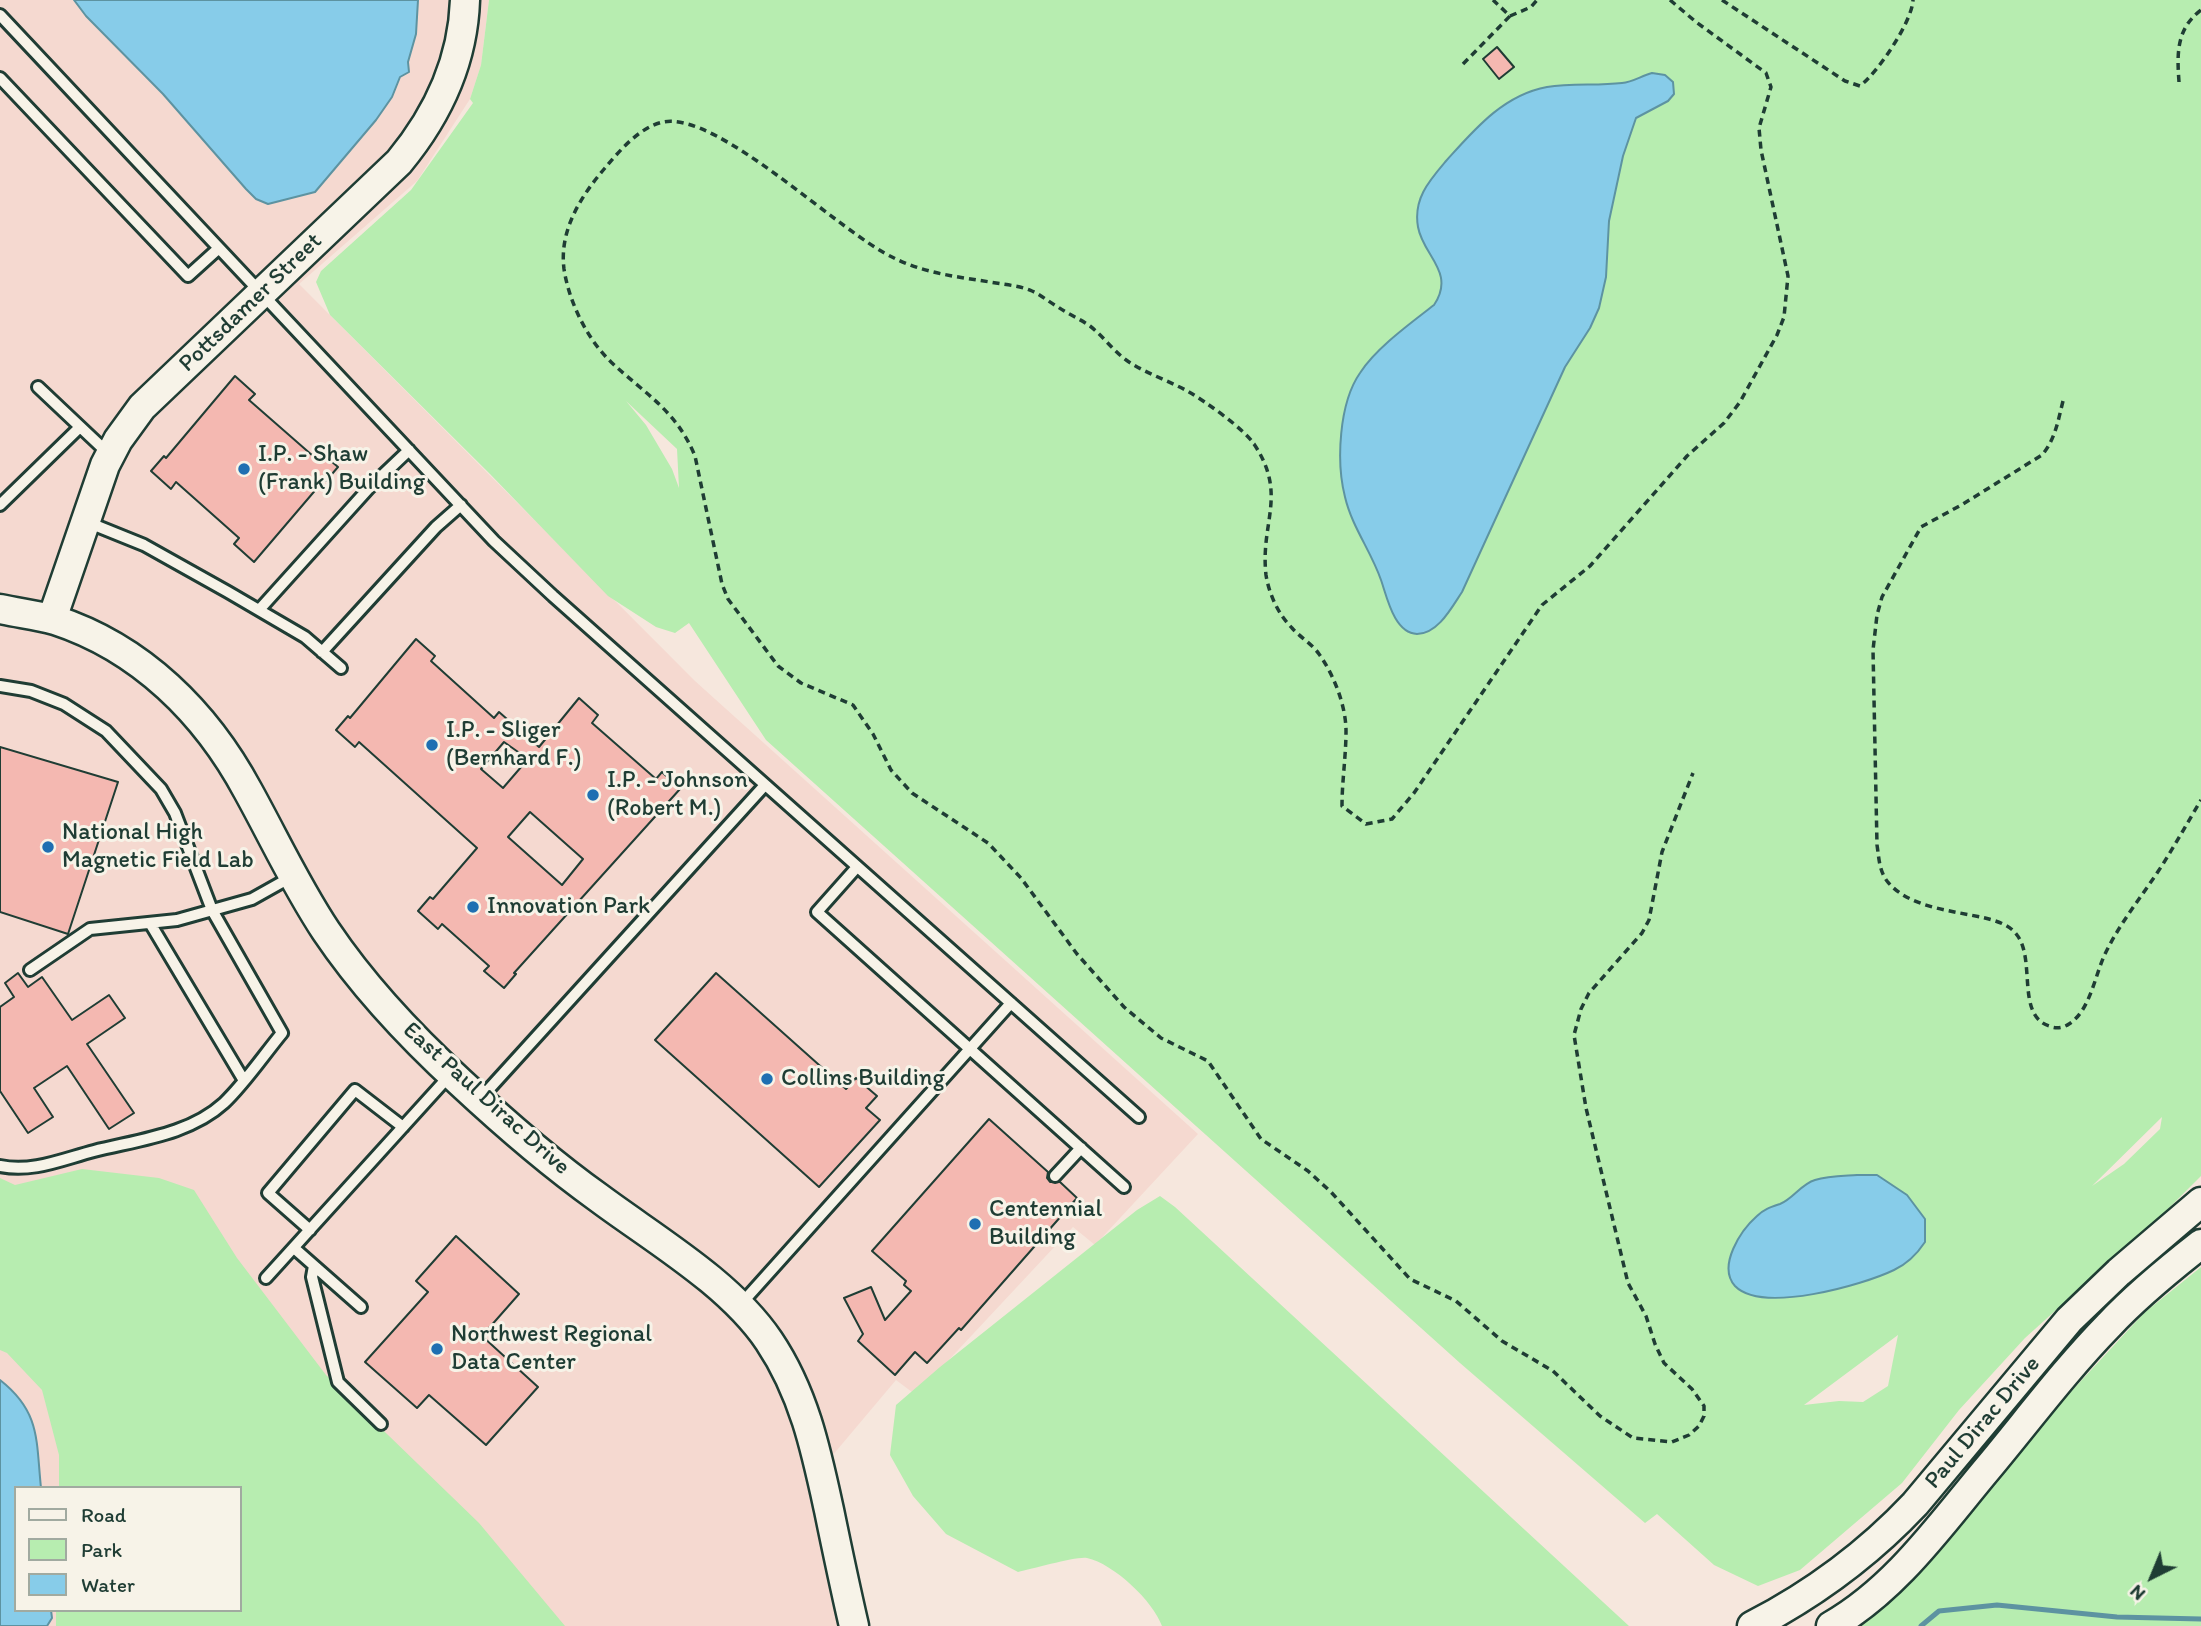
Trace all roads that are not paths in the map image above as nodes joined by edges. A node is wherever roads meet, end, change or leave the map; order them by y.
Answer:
1 (465, 0) edge
2 (0, 15) edge
3 (0, 78) edge
4 (219, 248) junction
5 (260, 294) junction
6 (38, 387) dead end
7 (80, 427) junction
8 (409, 450) junction
9 (110, 455) junction
10 (0, 505) edge
11 (461, 505) junction
12 (85, 521) junction
13 (0, 609) edge
14 (259, 610) junction
15 (52, 620) junction
16 (322, 652) junction
17 (341, 668) dead end
18 (0, 686) edge
19 (765, 785) junction
20 (857, 867) junction
21 (293, 876) junction
22 (212, 910) junction
23 (150, 923) junction
24 (30, 970) dead end
25 (1011, 1003) junction
26 (970, 1049) junction
27 (451, 1074) junction
28 (243, 1079) junction
29 (480, 1100) junction
30 (1139, 1117) dead end
31 (403, 1127) junction
32 (1081, 1148) junction
33 (0, 1166) edge
34 (1055, 1176) dead end
35 (1124, 1187) dead end
36 (2201, 1202) edge
37 (310, 1230) junction
38 (2201, 1244) edge
39 (294, 1248) junction
40 (314, 1266) junction
41 (267, 1278) dead end
42 (739, 1306) junction
43 (360, 1307) dead end
44 (381, 1424) dead end
45 (854, 1626) edge
46 (1752, 1626) edge
47 (1831, 1626) edge

1 - 5 street, Pottsdamer Street
2 - 4 lane
3 - 4 lane
4 - 5 lane
5 - 8 lane
5 - 9 street, Pottsdamer Street
6 - 7 lane
7 - 9 lane
7 - 10 lane
8 - 11 lane
8 - 14 lane
9 - 12 street, Pottsdamer Street
11 - 16 lane
11 - 19 lane
12 - 14 lane
12 - 15 street, Pottsdamer Street
13 - 15 street, East Paul Dirac Drive
14 - 16 lane
15 - 21 street, East Paul Dirac Drive
16 - 17 lane
18 - 22 lane
19 - 20 lane
19 - 29 lane
20 - 25 lane
20 - 26 lane
21 - 22 lane
21 - 27 street, East Paul Dirac Drive
22 - 23 lane
22 - 28 lane
23 - 24 lane
23 - 28 lane
25 - 26 lane
25 - 30 lane
26 - 32 lane
26 - 42 lane
27 - 29 street, East Paul Dirac Drive
27 - 31 lane
28 - 33 lane
29 - 42 street, East Paul Dirac Drive
31 - 37 lane
31 - 37 lane
32 - 34 lane
32 - 35 lane
36 - 46 street, Paul Dirac Drive
37 - 39 lane
38 - 47 street, Paul Dirac Drive
39 - 40 lane
39 - 41 lane
40 - 43 lane
40 - 44 lane
42 - 45 street, East Paul Dirac Drive

